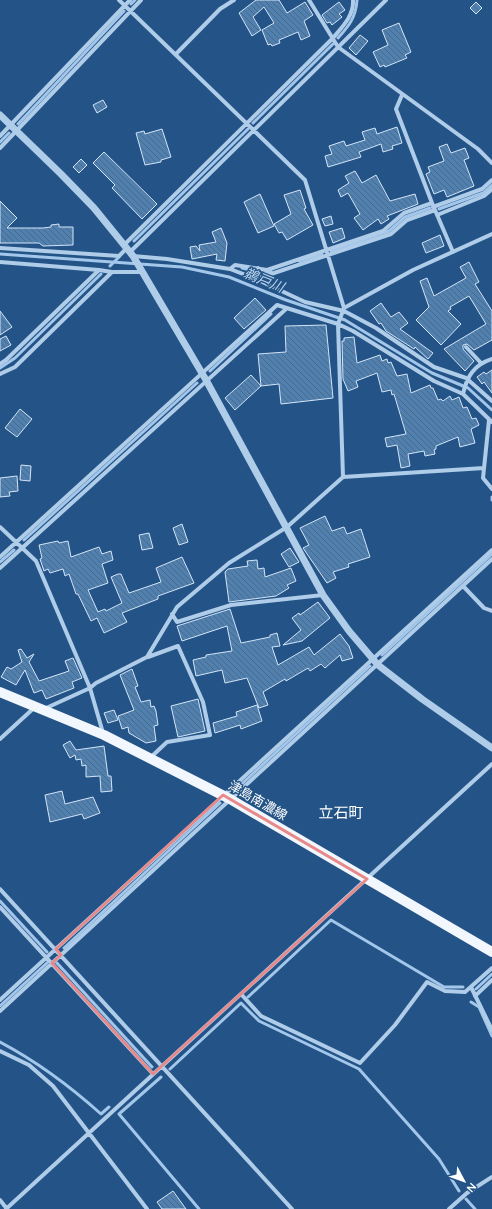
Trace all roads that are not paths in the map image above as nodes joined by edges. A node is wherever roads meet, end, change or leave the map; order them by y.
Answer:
1 (119, 0) edge
2 (130, 0) edge
3 (141, 0) edge
4 (234, 0) edge
5 (309, 0) edge
6 (353, 0) edge
7 (386, 0) edge
8 (125, 6) junction
9 (131, 11) junction
10 (333, 38) junction
11 (338, 47) junction
12 (176, 54) junction
13 (402, 95) junction
14 (0, 116) edge
15 (248, 123) junction
16 (11, 126) junction
17 (254, 130) junction
18 (17, 131) junction
19 (0, 136) edge
20 (0, 148) edge
21 (492, 163) edge
22 (492, 180) edge
23 (492, 189) edge
24 (434, 209) junction
25 (492, 234) edge
26 (0, 248) edge
27 (326, 248) junction
28 (130, 252) junction
29 (453, 252) junction
30 (329, 255) junction
31 (0, 262) edge
32 (258, 268) junction
33 (230, 269) junction
34 (99, 270) junction
35 (143, 271) junction
36 (112, 272) junction
37 (256, 279) junction
38 (286, 309) junction
39 (343, 311) junction
40 (338, 323) junction
41 (466, 347) dead end
42 (492, 359) edge
43 (481, 363) junction
44 (0, 364) edge
45 (202, 373) junction
46 (0, 374) edge
47 (206, 380) junction
48 (466, 380) junction
49 (463, 392) junction
50 (492, 401) edge
51 (490, 421) edge
52 (484, 468) junction
53 (343, 477) junction
54 (492, 489) edge
55 (0, 527) edge
56 (287, 527) junction
57 (16, 542) junction
58 (23, 547) junction
59 (492, 550) edge
60 (0, 557) edge
61 (492, 559) edge
62 (0, 568) edge
63 (463, 586) junction
64 (323, 595) junction
65 (492, 611) edge
66 (172, 614) junction
67 (148, 657) junction
68 (375, 662) junction
69 (90, 688) junction
70 (0, 692) edge
71 (39, 708) junction
72 (104, 735) junction
73 (0, 739) edge
74 (492, 748) edge
75 (150, 758) junction
76 (492, 764) edge
77 (227, 797) junction
78 (367, 879) junction
79 (0, 889) edge
80 (0, 907) edge
81 (56, 949) junction
82 (492, 952) edge
83 (61, 955) junction
84 (47, 957) junction
85 (52, 963) junction
86 (492, 968) edge
87 (492, 980) edge
88 (471, 987) junction
89 (241, 994) junction
90 (475, 996) junction
91 (0, 1000) edge
92 (0, 1011) edge
93 (492, 1030) edge
94 (0, 1051) edge
95 (162, 1066) junction
96 (153, 1074) junction
97 (89, 1132) junction
98 (492, 1177) edge
99 (0, 1200) edge
100 (6, 1209) edge
101 (147, 1209) edge
102 (292, 1209) edge
103 (449, 1209) edge

1 - 8 street
2 - 8 street
3 - 9 street
4 - 12 street
5 - 10 street
6 - 10 street
7 - 11 street
8 - 9 street
8 - 16 street
9 - 12 street
9 - 18 street
10 - 11 street
10 - 15 street
11 - 13 street
11 - 17 street
12 - 15 street
13 - 21 street
13 - 24 street
14 - 16 street
15 - 17 street
15 - 28 street
16 - 18 street
16 - 19 street
17 - 27 street
17 - 28 street
18 - 20 street
18 - 28 street
22 - 24 street
23 - 24 street
24 - 27 street
24 - 29 street
24 - 30 street
25 - 29 street
26 - 28 street
27 - 30 street
27 - 32 street
28 - 33 street
28 - 35 street
29 - 39 street
30 - 37 street
30 - 39 street
31 - 34 street
32 - 33 street
32 - 37 street
33 - 37 street
34 - 36 street
34 - 44 street
35 - 36 street
35 - 45 street
36 - 46 street
37 - 39 street
38 - 40 street
38 - 45 street
38 - 47 street
39 - 40 street
39 - 48 street
40 - 49 street
40 - 53 street
41 - 43 street
42 - 43 street
43 - 48 street
45 - 47 street
45 - 57 street
47 - 56 street
47 - 58 street
48 - 49 street
48 - 50 street
49 - 51 street
51 - 52 street
52 - 53 street
52 - 54 street
53 - 56 street
55 - 57 street
56 - 64 street
56 - 66 street
57 - 58 street
57 - 60 street
58 - 62 street
58 - 69 street
59 - 68 street
61 - 63 street
63 - 65 street
63 - 68 street
64 - 66 street
64 - 68 street
66 - 67 street
67 - 69 street
67 - 75 street
68 - 74 street
68 - 77 street
68 - 77 street
69 - 71 street
69 - 72 street
70 - 71 main road, 津島南濃線
71 - 72 main road, 津島南濃線
71 - 73 street
72 - 75 main road, 津島南濃線
75 - 77 main road, 津島南濃線
76 - 78 street
77 - 78 main road, 津島南濃線
77 - 81 street
77 - 83 street
78 - 82 main road, 津島南濃線
78 - 89 street
79 - 81 street
80 - 84 street
81 - 83 street
81 - 84 street
83 - 85 street
83 - 95 street
84 - 85 street
84 - 91 street
85 - 92 street
85 - 96 street
86 - 88 street
87 - 90 street
88 - 89 street
88 - 90 street
89 - 95 street
90 - 93 street
94 - 97 street
95 - 96 street
95 - 102 street
96 - 97 street
97 - 100 street
97 - 101 street
98 - 103 street
99 - 100 street

